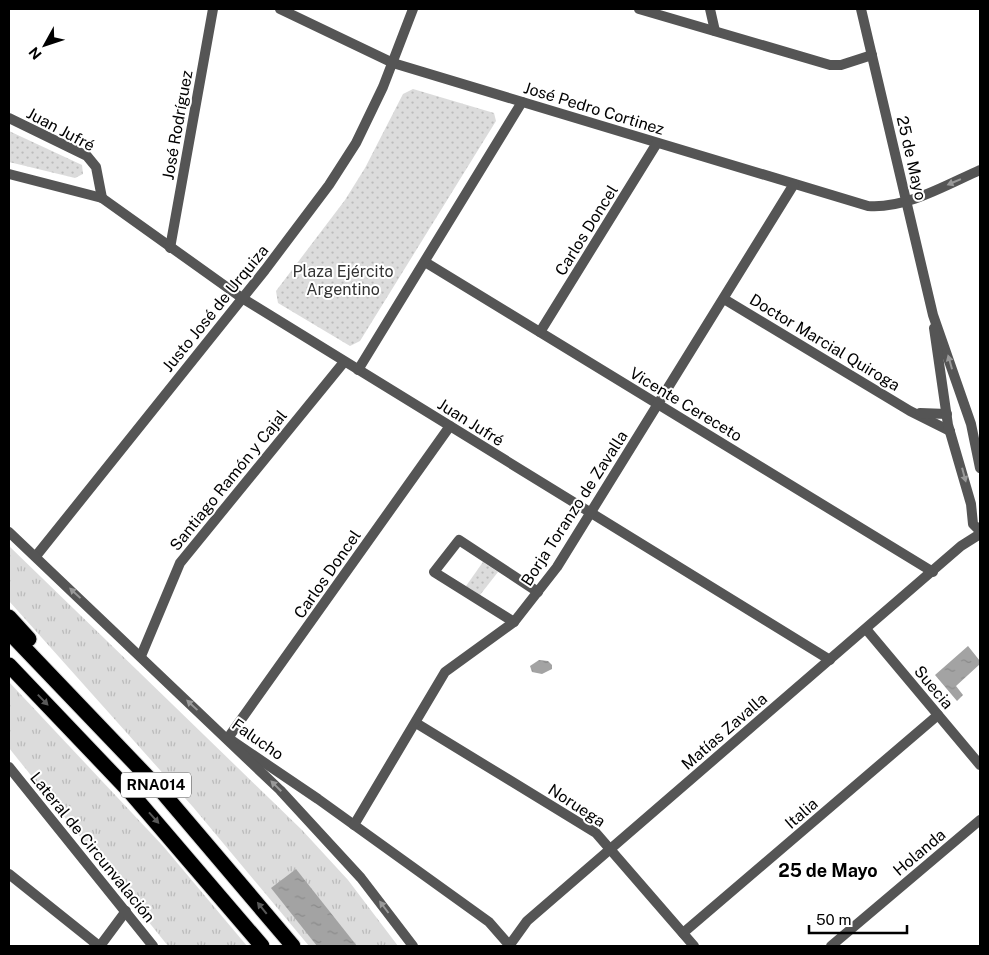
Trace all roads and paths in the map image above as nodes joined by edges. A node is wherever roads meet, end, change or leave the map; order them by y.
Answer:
1 (213, 9) edge
2 (280, 9) edge
3 (414, 9) edge
4 (639, 9) edge
5 (710, 9) edge
6 (861, 9) edge
7 (715, 31) junction
8 (872, 56) junction
9 (393, 64) junction
10 (522, 102) junction
11 (9, 118) edge
12 (657, 143) junction
13 (980, 170) edge
14 (9, 174) edge
15 (794, 184) junction
16 (102, 198) junction
17 (906, 201) junction
18 (170, 248) junction
19 (425, 262) junction
20 (242, 298) junction
21 (724, 299) junction
22 (933, 315) junction
23 (540, 332) junction
24 (344, 362) junction
25 (358, 370) junction
26 (658, 404) junction
27 (964, 409) junction
28 (910, 411) junction
29 (947, 413) junction
30 (450, 426) junction
31 (951, 432) junction
32 (974, 433) edge
33 (980, 463) edge
34 (980, 507) edge
35 (591, 513) junction
36 (973, 520) junction
37 (9, 532) edge
38 (980, 533) edge
39 (964, 544) junction
40 (36, 556) junction
41 (933, 572) junction
42 (538, 592) junction
43 (9, 617) edge
44 (514, 622) junction
45 (866, 629) junction
46 (9, 632) edge
47 (141, 656) junction
48 (830, 660) junction
49 (9, 665) edge
50 (938, 715) junction
51 (416, 723) junction
52 (228, 738) junction
53 (980, 765) edge
54 (9, 767) edge
55 (144, 772) junction
56 (980, 820) edge
57 (354, 825) junction
58 (610, 849) junction
59 (9, 874) edge
60 (126, 911) junction
61 (683, 934) junction
62 (99, 946) edge
63 (153, 946) edge
64 (262, 946) edge
65 (293, 946) edge
66 (413, 946) edge
67 (510, 946) edge
68 (694, 946) edge
69 (830, 946) edge

1 - 18 street, José Rodríguez
2 - 9 street, José Pedro Cortinez
3 - 9 street, Justo José de Urquiza
4 - 7 street
5 - 7 street
6 - 8 street, 25 de Mayo
7 - 8 street
8 - 17 street, 25 de Mayo
9 - 10 street, José Pedro Cortinez
9 - 20 street, Justo José de Urquiza
10 - 12 street, José Pedro Cortinez
10 - 19 street
11 - 16 street, Juan Jufré
12 - 15 street, José Pedro Cortinez
12 - 23 street, Carlos Doncel
13 -> 17 street
14 - 16 street, Juan Jufré
15 - 17 street, José Pedro Cortinez
15 - 21 street, Borja Toranzo de Zavalla
16 - 18 street, Juan Jufré
17 - 22 street, 25 de Mayo
18 - 20 street, Juan Jufré
19 - 23 street, Vicente Cereceto
19 - 25 street
20 - 24 street, Juan Jufré
20 - 40 street, Justo José de Urquiza
21 - 26 street, Borja Toranzo de Zavalla
21 - 28 street, Doctor Marcial Quiroga
27 -> 22 street, 25 de Mayo
22 - 29 street, 25 de Mayo
23 - 26 street, Vicente Cereceto
24 - 25 street, Juan Jufré
24 - 47 street, Santiago Ramón y Cajal
25 - 30 street, Juan Jufré
26 - 35 street, Borja Toranzo de Zavalla
26 - 41 street, Vicente Cereceto
27 - 29 street, Doctor Marcial Quiroga
27 - 32 street, 25 de Mayo
28 - 29 street, Doctor Marcial Quiroga
28 - 31 street, Doctor Marcial Quiroga
29 - 31 street, 25 de Mayo
30 - 35 street, Juan Jufré
30 - 52 street, Carlos Doncel
31 - 32 street
31 -> 36 street
32 - 33 street
34 - 36 street, Matías Zavalla
35 - 42 street, Borja Toranzo de Zavalla
35 - 48 street, Juan Jufré
36 - 38 street
36 - 39 street, Matías Zavalla
37 - 40 street, Falucho
38 - 39 street, Matías Zavalla
39 - 41 street, Matías Zavalla
47 -> 40 street, Falucho
41 - 45 street, Matías Zavalla
42 - 44 street, Borja Toranzo de Zavalla
42 - 44 street
43 - 55 highway
44 - 51 street, Borja Toranzo de Zavalla
45 - 48 street, Matías Zavalla
45 - 50 street, Suecia
46 - 55 highway, RNA014
52 -> 47 street, Falucho
48 - 58 street, Matías Zavalla
49 -> 64 highway, RNA014
50 - 53 street, Suecia
50 - 61 street, Italia
51 - 57 street, Borja Toranzo de Zavalla
51 - 58 street, Noruega
52 - 57 street, Falucho
66 -> 52 street
54 - 60 street, Lateral de Circunvalación
65 -> 55 highway, RNA014
56 - 69 street, Holanda
57 - 67 street, Falucho
58 - 61 street, Noruega
58 - 67 street, Matías Zavalla
59 - 62 street
60 - 62 street
60 - 63 street, Lateral de Circunvalación
61 - 68 street, Noruega

